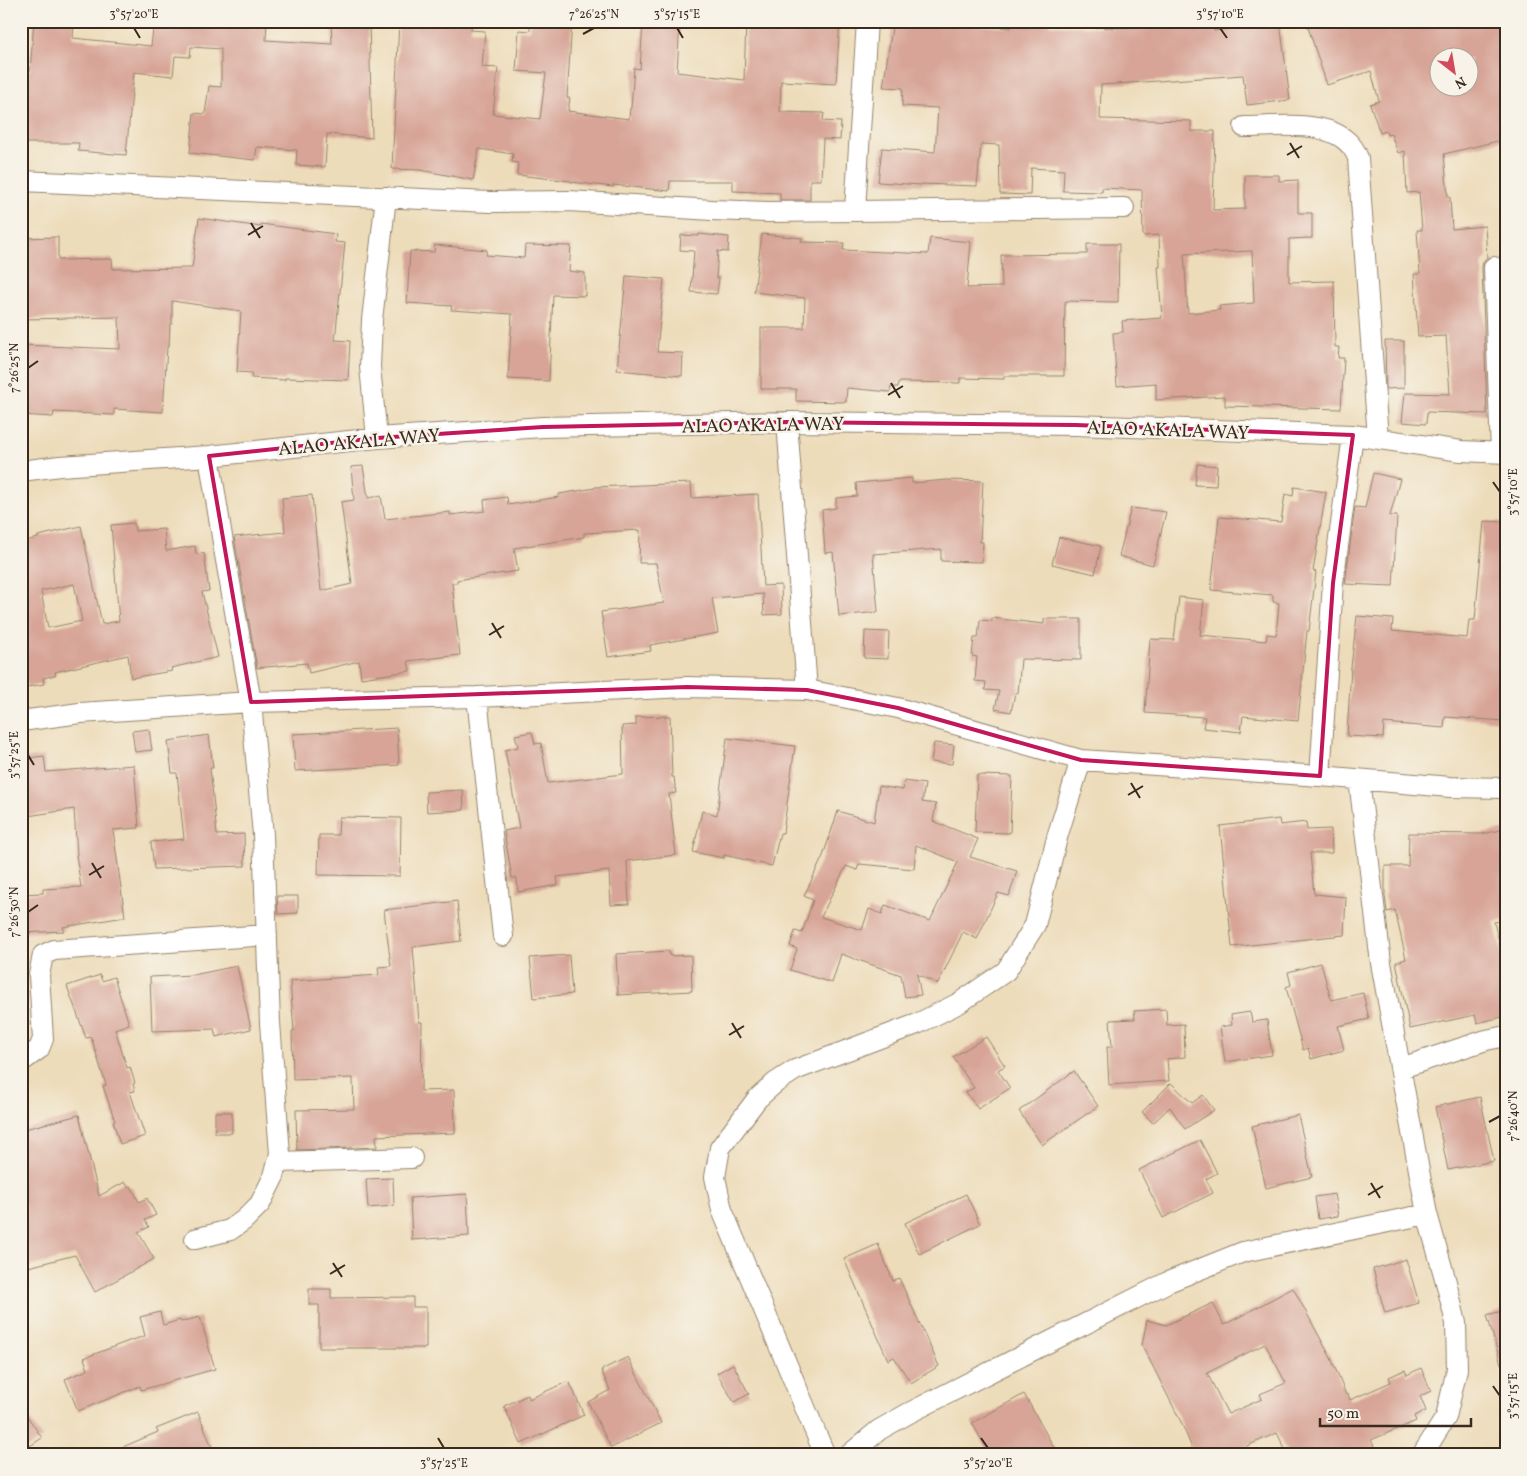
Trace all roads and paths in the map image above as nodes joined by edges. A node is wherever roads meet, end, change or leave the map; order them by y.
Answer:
1 (867, 21) edge
2 (1244, 128) dead end
3 (21, 182) edge
4 (386, 197) junction
5 (1124, 208) dead end
6 (855, 210) junction
7 (1494, 267) dead end
8 (787, 422) junction
9 (1353, 435) junction
10 (377, 438) junction
11 (1378, 439) junction
12 (1504, 453) edge
13 (209, 456) junction
14 (21, 471) edge
15 (806, 690) junction
16 (477, 697) junction
17 (251, 702) junction
18 (21, 721) edge
19 (1081, 760) junction
20 (1320, 776) junction
21 (1359, 780) junction
22 (1506, 788) edge
23 (267, 935) junction
24 (503, 936) dead end
25 (1506, 1036) edge
26 (21, 1062) edge
27 (1401, 1068) junction
28 (412, 1158) dead end
29 (278, 1162) junction
30 (1427, 1214) junction
31 (195, 1239) dead end
32 (825, 1455) edge
33 (849, 1455) edge
34 (1422, 1455) edge

1 - 6 street
2 - 11 street
3 - 4 street
4 - 6 street
4 - 10 street
5 - 6 street
7 - 12 street
8 - 9 street, ALAO AKALA WAY
8 - 10 street, ALAO AKALA WAY
8 - 15 street
9 - 11 street, ALAO AKALA WAY
9 - 20 street
10 - 13 street, ALAO AKALA WAY
11 - 12 street, ALAO AKALA WAY
13 - 14 street, ALAO AKALA WAY
13 - 17 street
15 - 16 street
15 - 19 street
16 - 17 street
16 - 24 street
17 - 18 street
17 - 23 street
19 - 20 street
19 - 32 street
20 - 21 street
21 - 22 street
21 - 27 street
23 - 26 street
23 - 29 street
25 - 27 street
27 - 30 street
28 - 29 street
29 - 31 street
30 - 33 street
30 - 34 street

